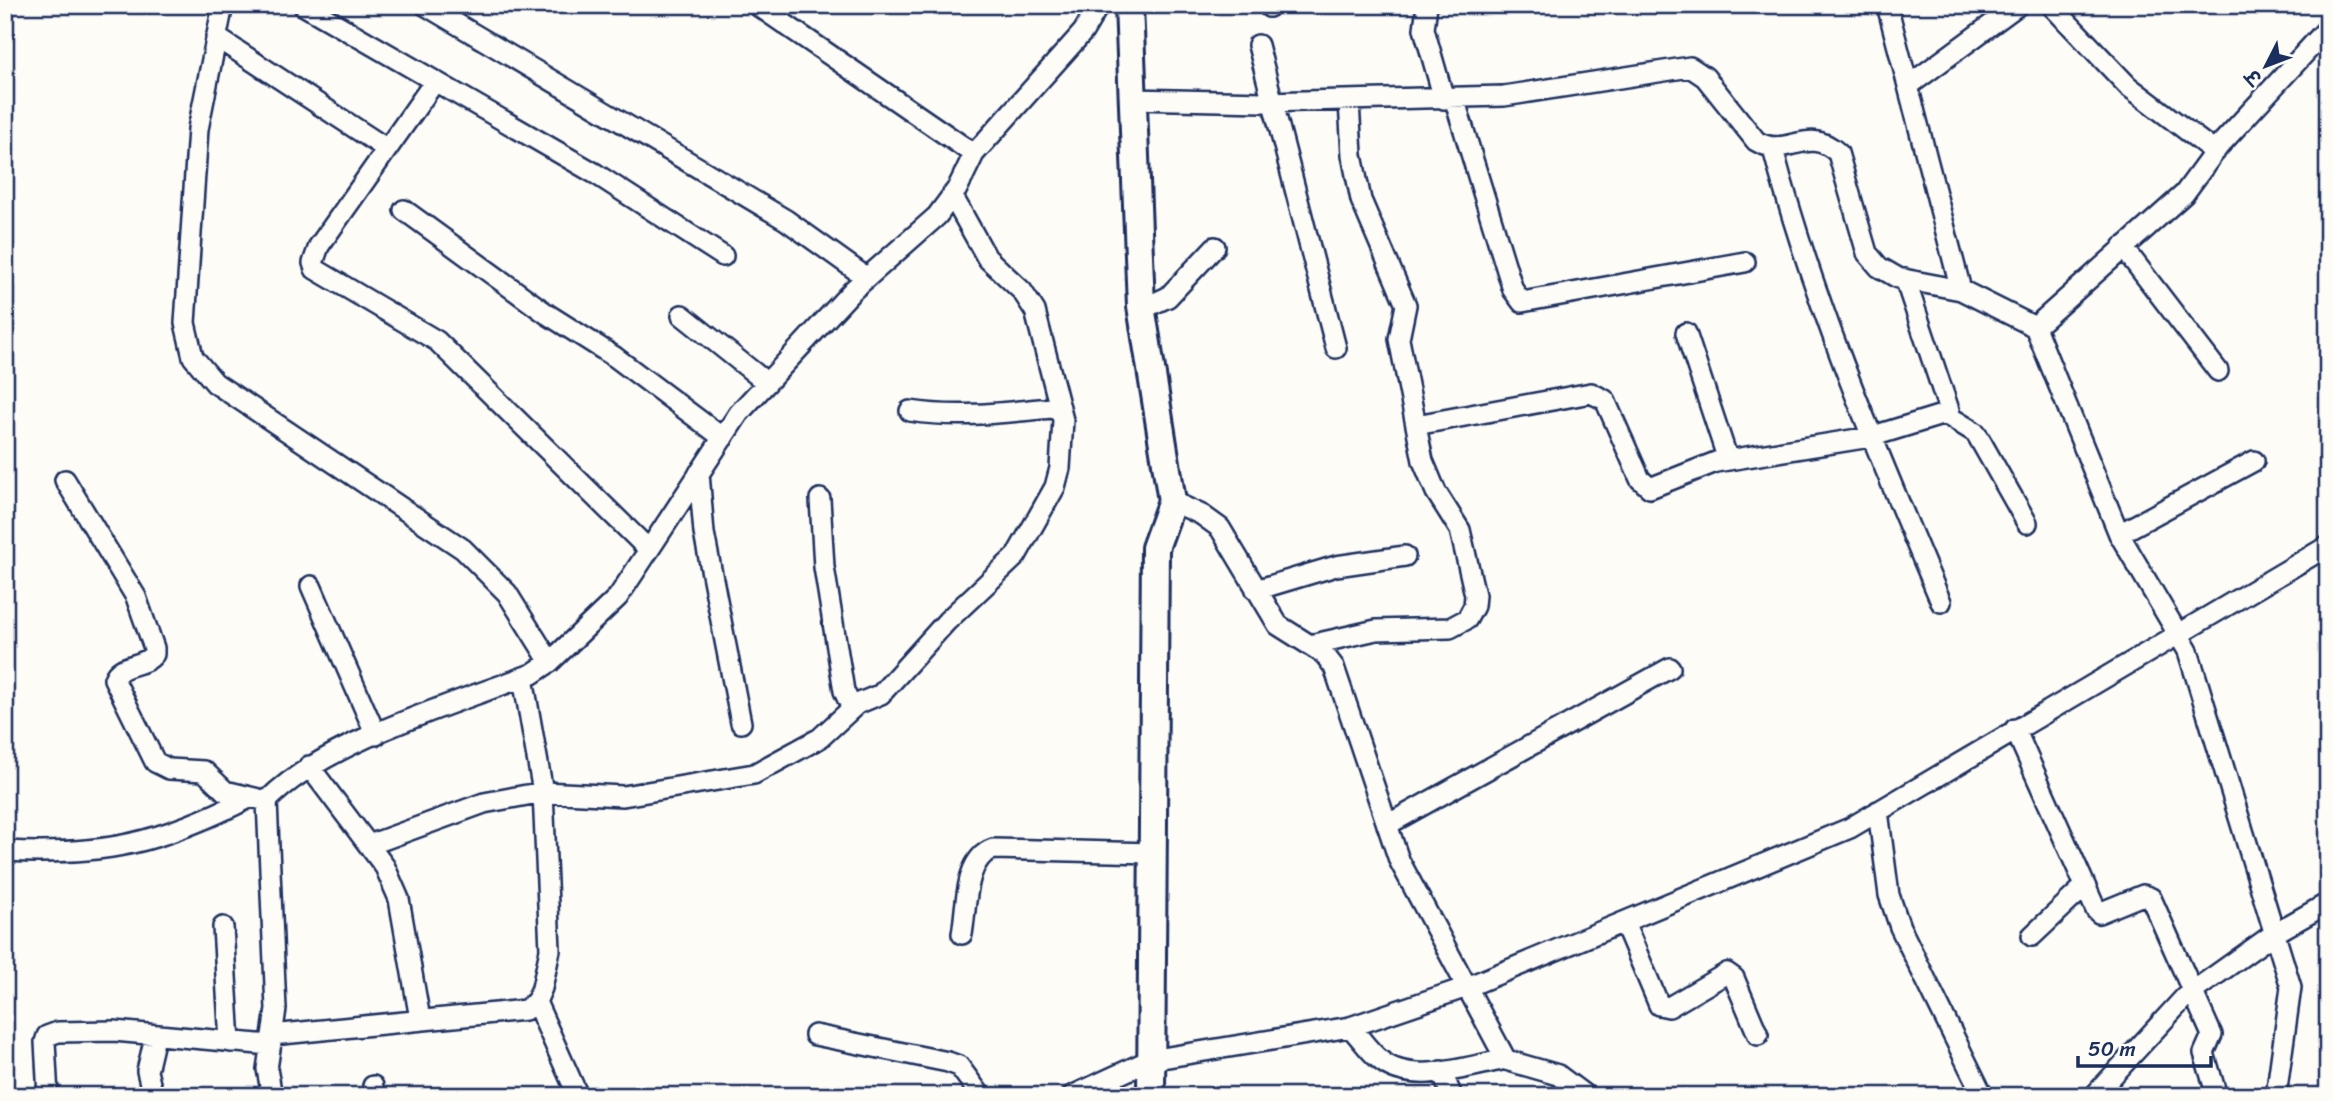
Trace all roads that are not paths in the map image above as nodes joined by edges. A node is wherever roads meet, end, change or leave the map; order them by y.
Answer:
1 (223, 5) edge
2 (303, 5) edge
3 (425, 5) edge
4 (757, 5) edge
5 (1099, 5) edge
6 (1129, 5) edge
7 (1427, 5) edge
8 (1887, 5) edge
9 (2018, 5) edge
10 (2051, 5) edge
11 (2328, 28) edge
12 (215, 37) junction
13 (1258, 45) dead end
14 (435, 81) junction
15 (1908, 86) junction
16 (1449, 98) junction
17 (1131, 99) junction
18 (1349, 101) junction
19 (1270, 102) junction
20 (387, 149) junction
21 (1773, 149) junction
22 (2215, 152) junction
23 (974, 154) junction
24 (952, 195) junction
25 (404, 210) dead end
26 (1215, 247) dead end
27 (2123, 247) junction
28 (723, 256) dead end
29 (1745, 262) dead end
30 (867, 278) junction
31 (1905, 279) junction
32 (1961, 290) junction
33 (1142, 309) junction
34 (682, 315) dead end
35 (2035, 327) junction
36 (1686, 333) dead end
37 (1336, 348) dead end
38 (2218, 371) dead end
39 (767, 383) junction
40 (1060, 407) junction
41 (910, 411) dead end
42 (1945, 414) junction
43 (1416, 425) junction
44 (1870, 437) junction
45 (723, 438) junction
46 (1728, 460) junction
47 (2254, 461) dead end
48 (699, 473) junction
49 (65, 480) dead end
50 (820, 499) dead end
51 (1172, 501) junction
52 (2027, 523) dead end
53 (2119, 534) junction
54 (2328, 546) edge
55 (649, 550) junction
56 (1405, 556) dead end
57 (311, 586) dead end
58 (1256, 590) junction
59 (1941, 602) dead end
60 (2179, 634) junction
61 (1310, 645) junction
62 (550, 662) junction
63 (1670, 668) dead end
64 (523, 678) junction
65 (856, 704) junction
66 (741, 723) dead end
67 (2015, 729) junction
68 (376, 735) junction
69 (309, 766) junction
70 (542, 792) junction
71 (258, 799) junction
72 (1878, 811) junction
73 (1387, 825) junction
74 (369, 845) junction
75 (5, 852) edge
76 (1152, 853) junction
77 (2085, 886) junction
78 (2328, 903) edge
79 (1624, 922) junction
80 (223, 928) dead end
81 (2275, 933) junction
82 (962, 934) dead end
83 (2032, 936) dead end
84 (1467, 987) junction
85 (2195, 990) junction
86 (536, 1002) junction
87 (420, 1018) junction
88 (1350, 1027) junction
89 (815, 1035) dead end
90 (1758, 1035) dead end
91 (155, 1037) junction
92 (271, 1040) junction
93 (230, 1042) junction
94 (1506, 1059) junction
95 (1150, 1060) junction
96 (1441, 1071) junction
97 (48, 1096) edge
98 (153, 1096) edge
99 (272, 1096) edge
100 (578, 1096) edge
101 (981, 1096) edge
102 (1072, 1096) edge
103 (1151, 1096) edge
104 (1452, 1096) edge
105 (1586, 1096) edge
106 (1983, 1096) edge
107 (2094, 1096) edge
108 (2217, 1096) edge
109 (2276, 1096) edge

1 - 12 street
2 - 14 street
3 - 30 street
4 - 23 street
5 - 23 street
6 - 17 street
7 - 16 street
8 - 15 street
9 - 15 street
10 - 22 street
11 - 22 street
12 - 20 street
12 - 62 street
13 - 19 street
14 - 20 street
14 - 28 street
15 - 32 street
16 - 18 street
16 - 21 street
16 - 29 street
17 - 19 street
17 - 33 street
18 - 19 street
18 - 43 street
19 - 37 street
20 - 55 street
21 - 31 street
21 - 44 street
22 - 27 street
23 - 24 street
24 - 30 street
24 - 40 street
25 - 45 street
26 - 33 street
27 - 35 street
27 - 38 street
30 - 39 street
31 - 32 street
31 - 42 street
32 - 35 street
33 - 51 street
34 - 39 street
35 - 53 street
36 - 46 street
39 - 45 street
40 - 41 street
40 - 65 street
42 - 44 street
42 - 52 street
43 - 46 street
43 - 61 street
44 - 46 street
44 - 59 street
45 - 48 street
47 - 53 street
48 - 55 street
48 - 66 street
49 - 71 street
50 - 65 street
51 - 58 street
51 - 76 street
53 - 60 street
54 - 60 street
55 - 62 street
56 - 58 street
57 - 68 street
58 - 61 street
60 - 67 street
60 - 81 street
61 - 73 street
62 - 64 street
63 - 73 street
64 - 68 street
64 - 70 street
65 - 70 street
67 - 72 street
67 - 77 street
68 - 69 street
69 - 71 street
69 - 74 street
70 - 74 street
70 - 86 street
71 - 75 street
71 - 92 street
72 - 79 street
72 - 106 street
73 - 84 street
74 - 87 street
76 - 82 street
76 - 95 street
77 - 83 street
77 - 85 street
78 - 81 street
79 - 84 street
79 - 90 street
80 - 93 street
81 - 85 street
81 - 109 street
84 - 88 street
84 - 94 street
85 - 107 street
85 - 108 street
86 - 87 street
86 - 100 street
87 - 92 street
88 - 95 street
88 - 96 street
89 - 101 street
91 - 93 street
91 - 97 street
91 - 98 street
92 - 93 street
92 - 99 street
94 - 96 street
94 - 105 street
95 - 102 street
95 - 103 street
96 - 104 street

